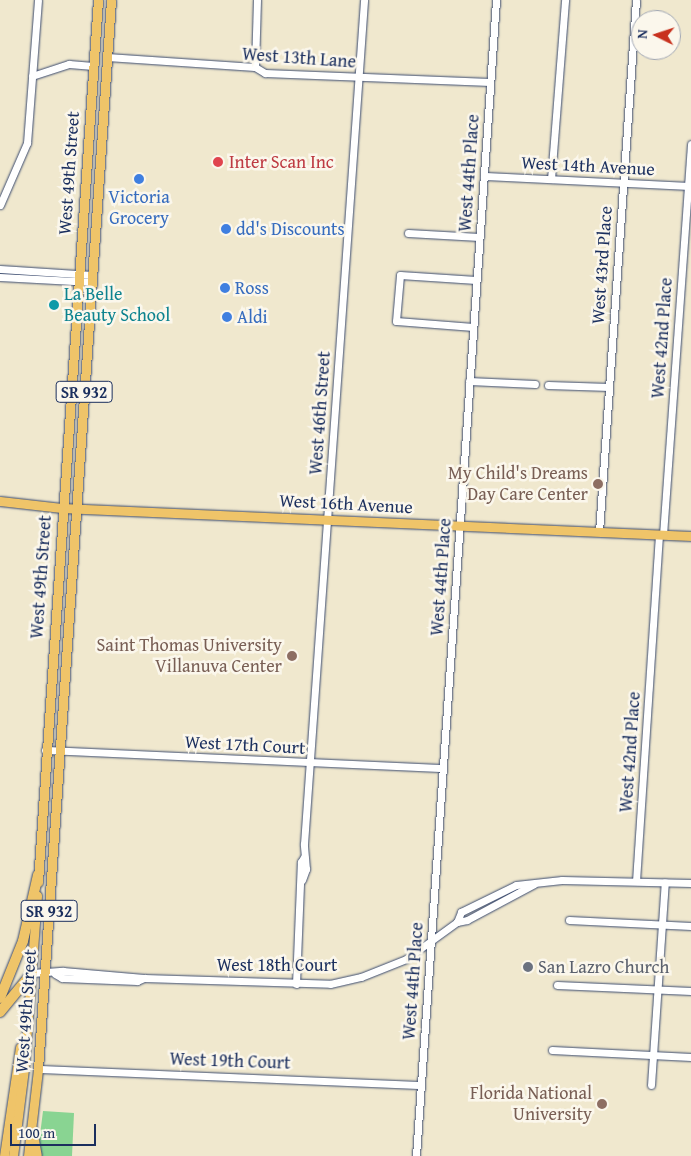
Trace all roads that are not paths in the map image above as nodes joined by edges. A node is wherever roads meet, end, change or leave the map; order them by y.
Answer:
1 (38, 0) edge
2 (111, 0) edge
3 (256, 0) edge
4 (364, 0) edge
5 (496, 0) edge
6 (565, 0) edge
7 (636, 0) edge
8 (98, 1) edge
9 (107, 57) junction
10 (93, 66) junction
11 (255, 67) junction
12 (32, 76) junction
13 (358, 77) junction
14 (490, 82) junction
15 (102, 126) junction
16 (691, 144) edge
17 (484, 176) junction
18 (551, 179) junction
19 (623, 182) junction
20 (689, 186) edge
21 (0, 205) edge
22 (408, 233) dead end
23 (479, 237) junction
24 (0, 269) edge
25 (0, 277) edge
26 (79, 277) junction
27 (92, 279) junction
28 (476, 280) junction
29 (473, 327) junction
30 (469, 382) junction
31 (535, 384) dead end
32 (548, 384) dead end
33 (609, 387) junction
34 (0, 501) edge
35 (62, 508) junction
36 (76, 509) junction
37 (327, 520) junction
38 (459, 526) junction
39 (599, 532) junction
40 (661, 535) junction
41 (691, 536) edge
42 (56, 602) junction
43 (66, 652) junction
44 (46, 750) junction
45 (59, 751) junction
46 (310, 764) junction
47 (442, 768) junction
48 (38, 875) junction
49 (636, 881) junction
50 (665, 882) junction
51 (691, 883) edge
52 (569, 920) dead end
53 (663, 924) junction
54 (691, 926) edge
55 (430, 942) junction
56 (32, 973) junction
57 (45, 973) junction
58 (296, 984) junction
59 (557, 985) dead end
60 (657, 989) junction
61 (691, 991) edge
62 (0, 998) edge
63 (29, 1003) junction
64 (0, 1012) edge
65 (552, 1050) dead end
66 (653, 1056) junction
67 (691, 1057) edge
68 (38, 1069) junction
69 (421, 1085) junction
70 (651, 1085) dead end
71 (32, 1129) junction
72 (4, 1156) edge
73 (13, 1156) edge
74 (28, 1156) edge
75 (37, 1156) edge
76 (416, 1156) edge

1 - 12 street
2 - 9 main road, West 49th Street / SR 932
3 - 11 street
4 - 13 street, West 46th Street
5 - 14 street, West 44th Place
6 - 18 street
7 - 19 street, West 43rd Place
8 - 9 main road
8 - 10 main road, West 49th Street / SR 932
9 - 11 street, West 13th Lane
9 - 15 main road, West 49th Street / SR 932
10 - 12 street
10 - 15 main road
10 - 26 main road, West 49th Street / SR 932
11 - 13 street, West 13th Lane
12 - 21 street
13 - 14 street, West 13th Lane
13 - 37 street, West 46th Street
14 - 17 street, West 44th Place
15 - 27 main road, West 49th Street / SR 932
16 - 20 street, West 42nd Place
17 - 18 street, West 14th Avenue
17 - 23 street, West 44th Place
18 - 19 street, West 14th Avenue
19 - 20 street, West 14th Avenue
19 - 33 street, West 43rd Place
20 - 40 street, West 42nd Place
22 - 23 street
23 - 28 street, West 44th Place
24 - 26 street
25 - 26 street
26 - 27 street
26 - 35 main road, West 49th Street / SR 932
27 - 36 main road, West 49th Street / SR 932
28 - 29 street, West 44th Place
28 - 29 street
29 - 30 street, West 44th Place
30 - 31 street
30 - 38 street, West 44th Place
32 - 33 street
33 - 39 street, West 43rd Place
34 - 35 main road, West 16th Avenue
35 - 36 main road, West 16th Avenue
35 - 42 main road, West 49th Street / SR 932
36 - 37 main road, West 16th Avenue
36 - 43 main road, West 49th Street / SR 932
37 - 38 main road, West 16th Avenue
37 - 46 street, West 46th Street
38 - 39 main road, West 16th Avenue
38 - 47 street, West 44th Place
39 - 40 main road, West 16th Avenue
40 - 41 main road, West 16th Avenue
40 - 49 street, West 42nd Place
42 - 43 main road
42 - 44 main road, West 49th Street / SR 932
43 - 45 main road, West 49th Street / SR 932
44 - 45 street, West 17th Court
44 - 48 main road, West 49th Street / SR 932
45 - 46 street, West 17th Court
45 - 57 main road, West 49th Street / SR 932
46 - 47 street, West 17th Court
46 - 58 street, West 46th Street
47 - 55 street, West 44th Place
48 - 56 main road, West 49th Street / SR 932
48 - 62 highway
49 - 50 street, West 18th Court
49 - 55 street, West 18th Court
50 - 51 street, West 18th Court
50 - 53 street
52 - 53 street
53 - 54 street
53 - 60 street
55 - 58 street, West 18th Court
55 - 69 street, West 44th Place
56 - 57 street, West 18th Court
56 - 63 main road, West 49th Street / SR 932
56 - 64 highway
57 - 58 street, West 18th Court
57 - 68 main road, West 49th Street / SR 932
59 - 60 street
60 - 61 street
60 - 66 street
63 - 72 main road
63 - 73 main road, West 49th Street / SR 932
65 - 66 street
66 - 67 street
66 - 70 street
68 - 69 street, West 19th Court
68 - 71 main road, West 49th Street / SR 932
69 - 76 street, West 44th Place
71 - 74 main road, West 49th Street / SR 932
71 - 75 highway

